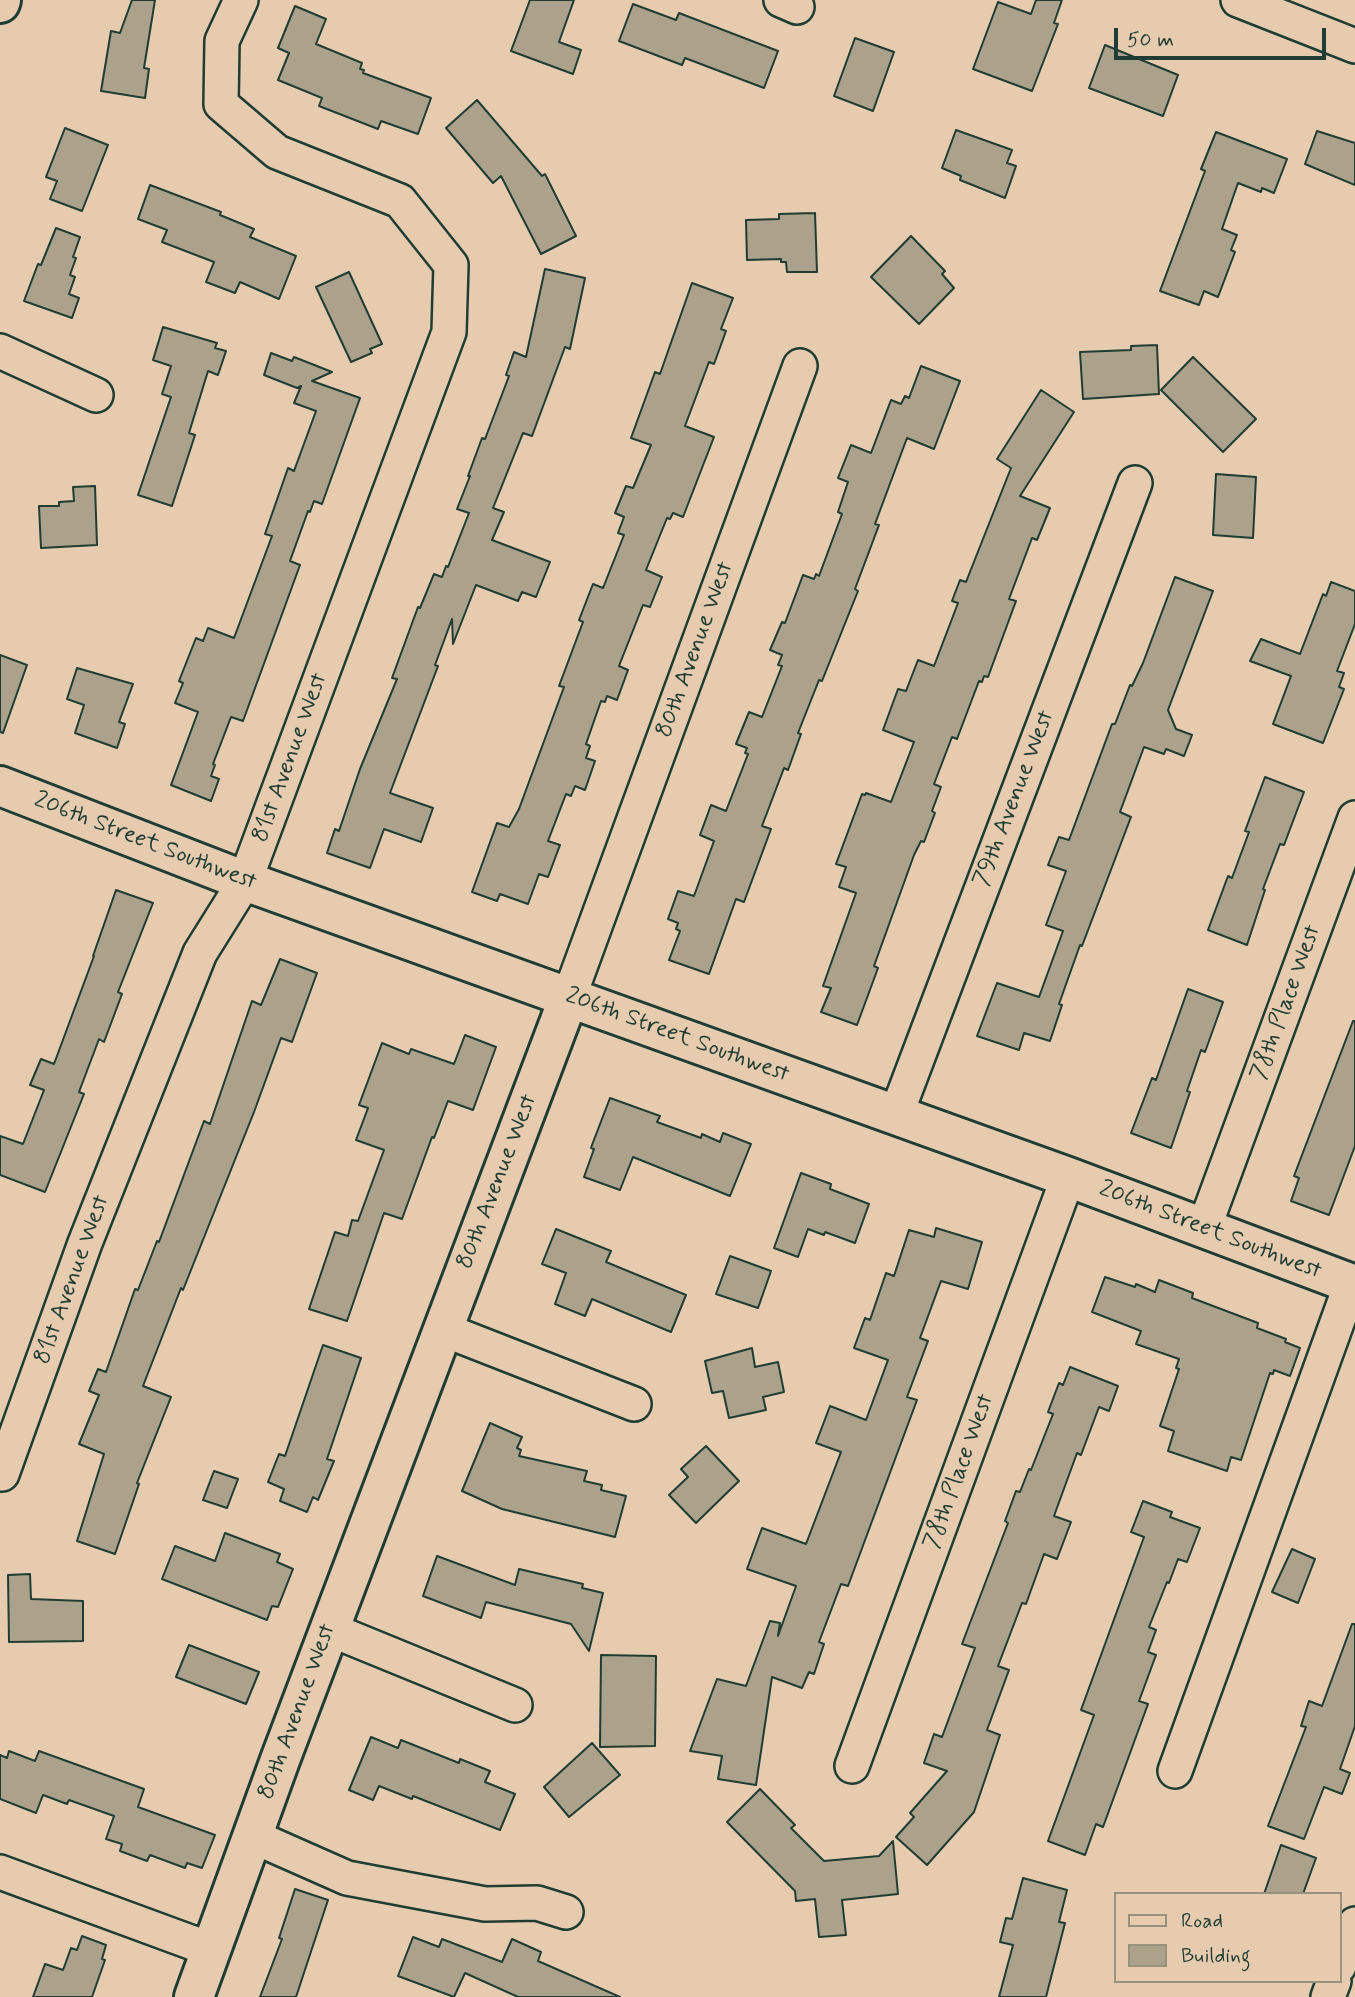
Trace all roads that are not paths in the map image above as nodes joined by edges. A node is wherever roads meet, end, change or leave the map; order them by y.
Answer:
1 (241, 0) edge
2 (1238, 0) edge
3 (1355, 46) edge
4 (0, 351) edge
5 (800, 366) dead end
6 (96, 395) dead end
7 (1135, 483) dead end
8 (0, 786) edge
9 (1355, 818) edge
10 (245, 881) junction
11 (569, 997) junction
12 (896, 1115) junction
13 (1068, 1177) junction
14 (1204, 1228) junction
15 (1353, 1285) edge
16 (442, 1329) junction
17 (634, 1404) dead end
18 (2, 1474) dead end
19 (329, 1629) junction
20 (515, 1705) dead end
21 (852, 1766) dead end
22 (1175, 1771) dead end
23 (252, 1836) junction
24 (0, 1872) edge
25 (566, 1912) dead end
26 (1355, 1924) edge
27 (212, 1950) junction
28 (1341, 1961) edge
29 (194, 1997) edge

1 - 10 street, 81st Avenue West
2 - 3 street
4 - 6 street
5 - 11 street, 80th Avenue West
7 - 12 street, 79th Avenue West
8 - 10 street, 206th Street Southwest
9 - 14 street, 78th Place West
10 - 11 street, 206th Street Southwest
10 - 18 street, 81st Avenue West
11 - 12 street, 206th Street Southwest
11 - 16 street, 80th Avenue West
12 - 13 street, 206th Street Southwest
13 - 14 street, 206th Street Southwest
13 - 21 street, 78th Place West
14 - 15 street, 206th Street Southwest
15 - 22 street
16 - 17 street
16 - 19 street, 80th Avenue West
19 - 20 street
19 - 23 street, 80th Avenue West
23 - 25 street
23 - 27 street, 80th Avenue West
24 - 27 street
26 - 28 street
27 - 29 street, 80th Avenue West

